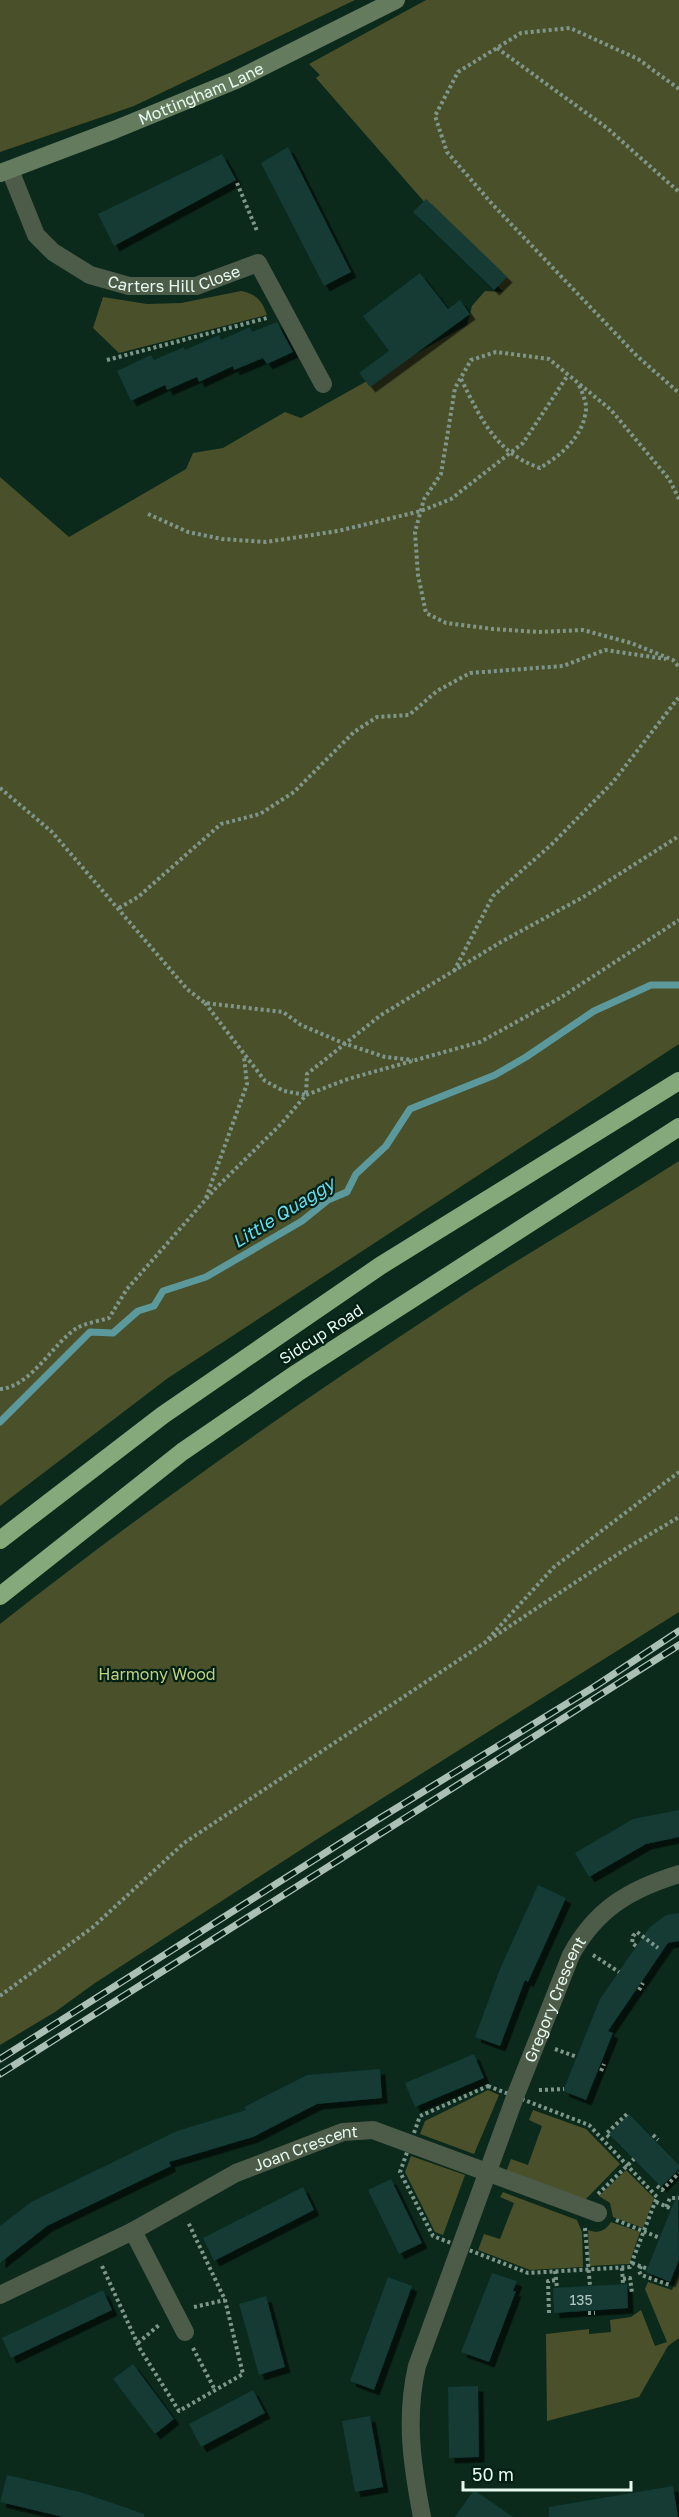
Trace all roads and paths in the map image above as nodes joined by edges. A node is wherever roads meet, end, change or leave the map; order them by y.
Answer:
1 (396, 0) edge
2 (497, 48) junction
3 (679, 89) edge
4 (5, 172) edge
5 (237, 183) dead end
6 (679, 192) edge
7 (256, 231) dead end
8 (274, 317) dead end
9 (107, 360) dead end
10 (568, 375) junction
11 (460, 378) junction
12 (578, 383) junction
13 (323, 384) dead end
14 (679, 393) edge
15 (510, 453) junction
16 (679, 499) edge
17 (421, 511) junction
18 (148, 514) dead end
19 (673, 660) junction
20 (679, 667) edge
21 (679, 697) edge
22 (0, 788) edge
23 (679, 836) edge
24 (119, 908) junction
25 (679, 920) edge
26 (453, 971) junction
27 (205, 1003) junction
28 (343, 1043) junction
29 (244, 1056) junction
30 (417, 1060) junction
31 (679, 1081) edge
32 (306, 1095) junction
33 (679, 1128) edge
34 (204, 1202) junction
35 (0, 1389) edge
36 (679, 1472) edge
37 (679, 1517) edge
38 (0, 1540) edge
39 (0, 1596) edge
40 (484, 1644) junction
41 (679, 1874) edge
42 (577, 1944) junction
43 (636, 1946) dead end
44 (658, 1948) dead end
45 (619, 1972) dead end
46 (0, 1996) edge
47 (564, 2089) dead end
48 (539, 2090) dead end
49 (629, 2112) dead end
50 (604, 2142) dead end
51 (634, 2159) dead end
52 (627, 2165) dead end
53 (489, 2172) junction
54 (679, 2173) edge
55 (652, 2192) dead end
56 (679, 2198) edge
57 (655, 2202) dead end
58 (666, 2207) junction
59 (672, 2209) dead end
60 (598, 2213) joint
61 (133, 2231) junction
62 (660, 2238) dead end
63 (632, 2263) dead end
64 (641, 2266) junction
65 (622, 2268) dead end
66 (648, 2269) dead end
67 (587, 2270) dead end
68 (555, 2271) dead end
69 (557, 2280) junction
70 (670, 2285) dead end
71 (590, 2286) dead end
72 (557, 2288) dead end
73 (632, 2293) dead end
74 (0, 2295) edge
75 (549, 2313) dead end
76 (185, 2332) joint
77 (215, 2390) dead end
78 (422, 2517) edge

1 - 4 street, Mottingham Lane
2 - 3 path
2 - 6 path
2 - 14 path
4 - 13 street, Carters Hill Close
5 - 7 path
8 - 9 path
10 - 11 path
10 - 12 path
10 - 15 path
11 - 15 path
11 - 17 path
12 - 15 path
12 - 16 path
15 - 17 path
17 - 18 path
17 - 19 path
19 - 20 path
19 - 24 path
21 - 26 path
22 - 24 path
23 - 26 path
24 - 27 path
25 - 30 path
26 - 28 path
27 - 28 path
27 - 29 path
28 - 30 path
28 - 32 path
29 - 32 path
29 - 34 path
30 - 32 path
31 - 38 highway, Sidcup Road
32 - 34 path
33 - 39 highway, Sidcup Road
34 - 35 path
36 - 40 path
37 - 40 path
40 - 46 path
41 - 42 street, Gregory Crescent
42 - 45 path
42 - 53 street, Gregory Crescent
43 - 44 path
47 - 48 path
49 - 50 path
51 - 52 path
53 - 60 street
53 - 61 street, Joan Crescent
53 - 78 street, Gregory Crescent
54 - 55 path
56 - 58 path
57 - 58 path
58 - 59 path
60 - 62 path
61 - 74 street, Joan Crescent
61 - 76 street
63 - 64 path
64 - 66 path
64 - 70 path
65 - 73 path
67 - 71 path
68 - 69 path
69 - 72 path
69 - 75 path
76 - 77 path

